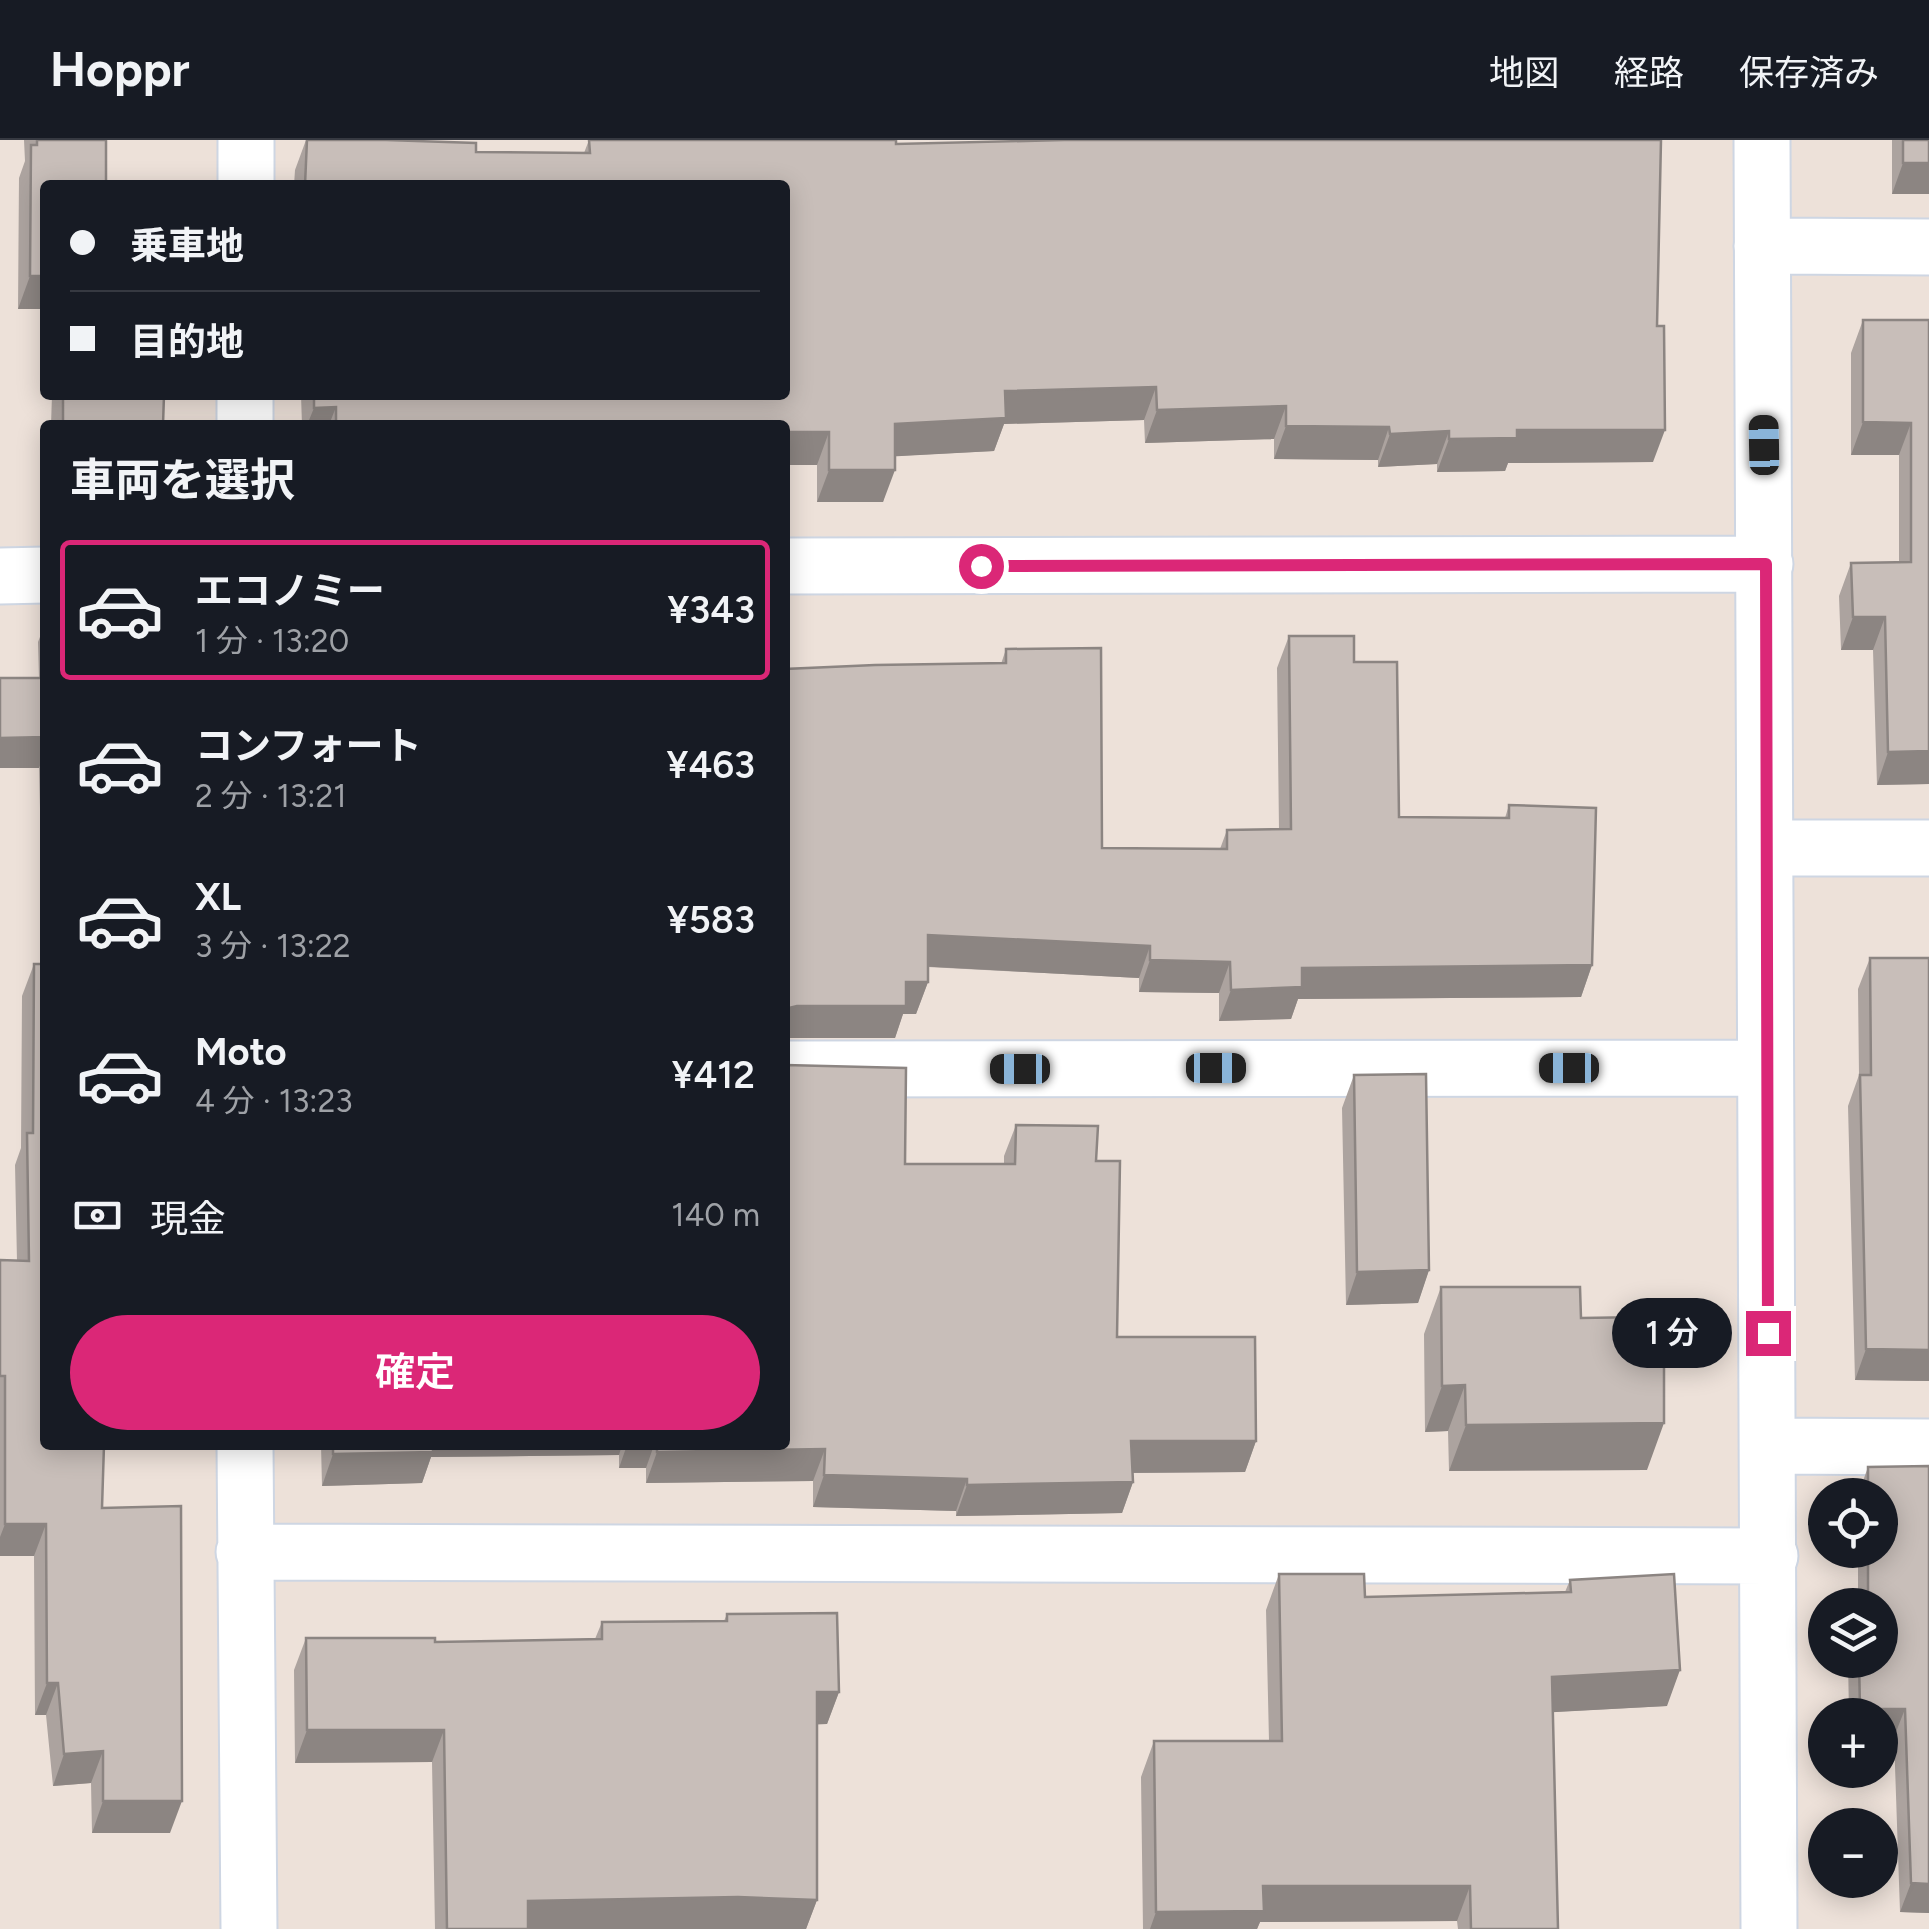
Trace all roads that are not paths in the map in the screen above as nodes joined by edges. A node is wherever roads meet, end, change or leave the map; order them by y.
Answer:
1 (246, 140) edge
2 (1762, 140) edge
3 (246, 180) edge
4 (1762, 246) junction
5 (1929, 247) edge
6 (1766, 564) junction
7 (790, 566) edge
8 (40, 574) edge
9 (0, 576) edge
10 (1765, 848) junction
11 (1929, 848) edge
12 (1764, 1068) junction
13 (790, 1069) edge
14 (1769, 1446) junction
15 (1929, 1447) edge
16 (245, 1450) edge
17 (244, 1552) junction
18 (1770, 1556) junction
19 (250, 1929) edge
20 (1769, 1929) edge

1 - 3 street
2 - 4 street
4 - 5 street
4 - 6 street
6 - 7 street
6 - 10 street
8 - 9 street
10 - 11 street
10 - 12 street
12 - 13 street
12 - 14 street
14 - 15 street
14 - 18 street
16 - 17 street
17 - 18 street
17 - 19 street
18 - 20 street

